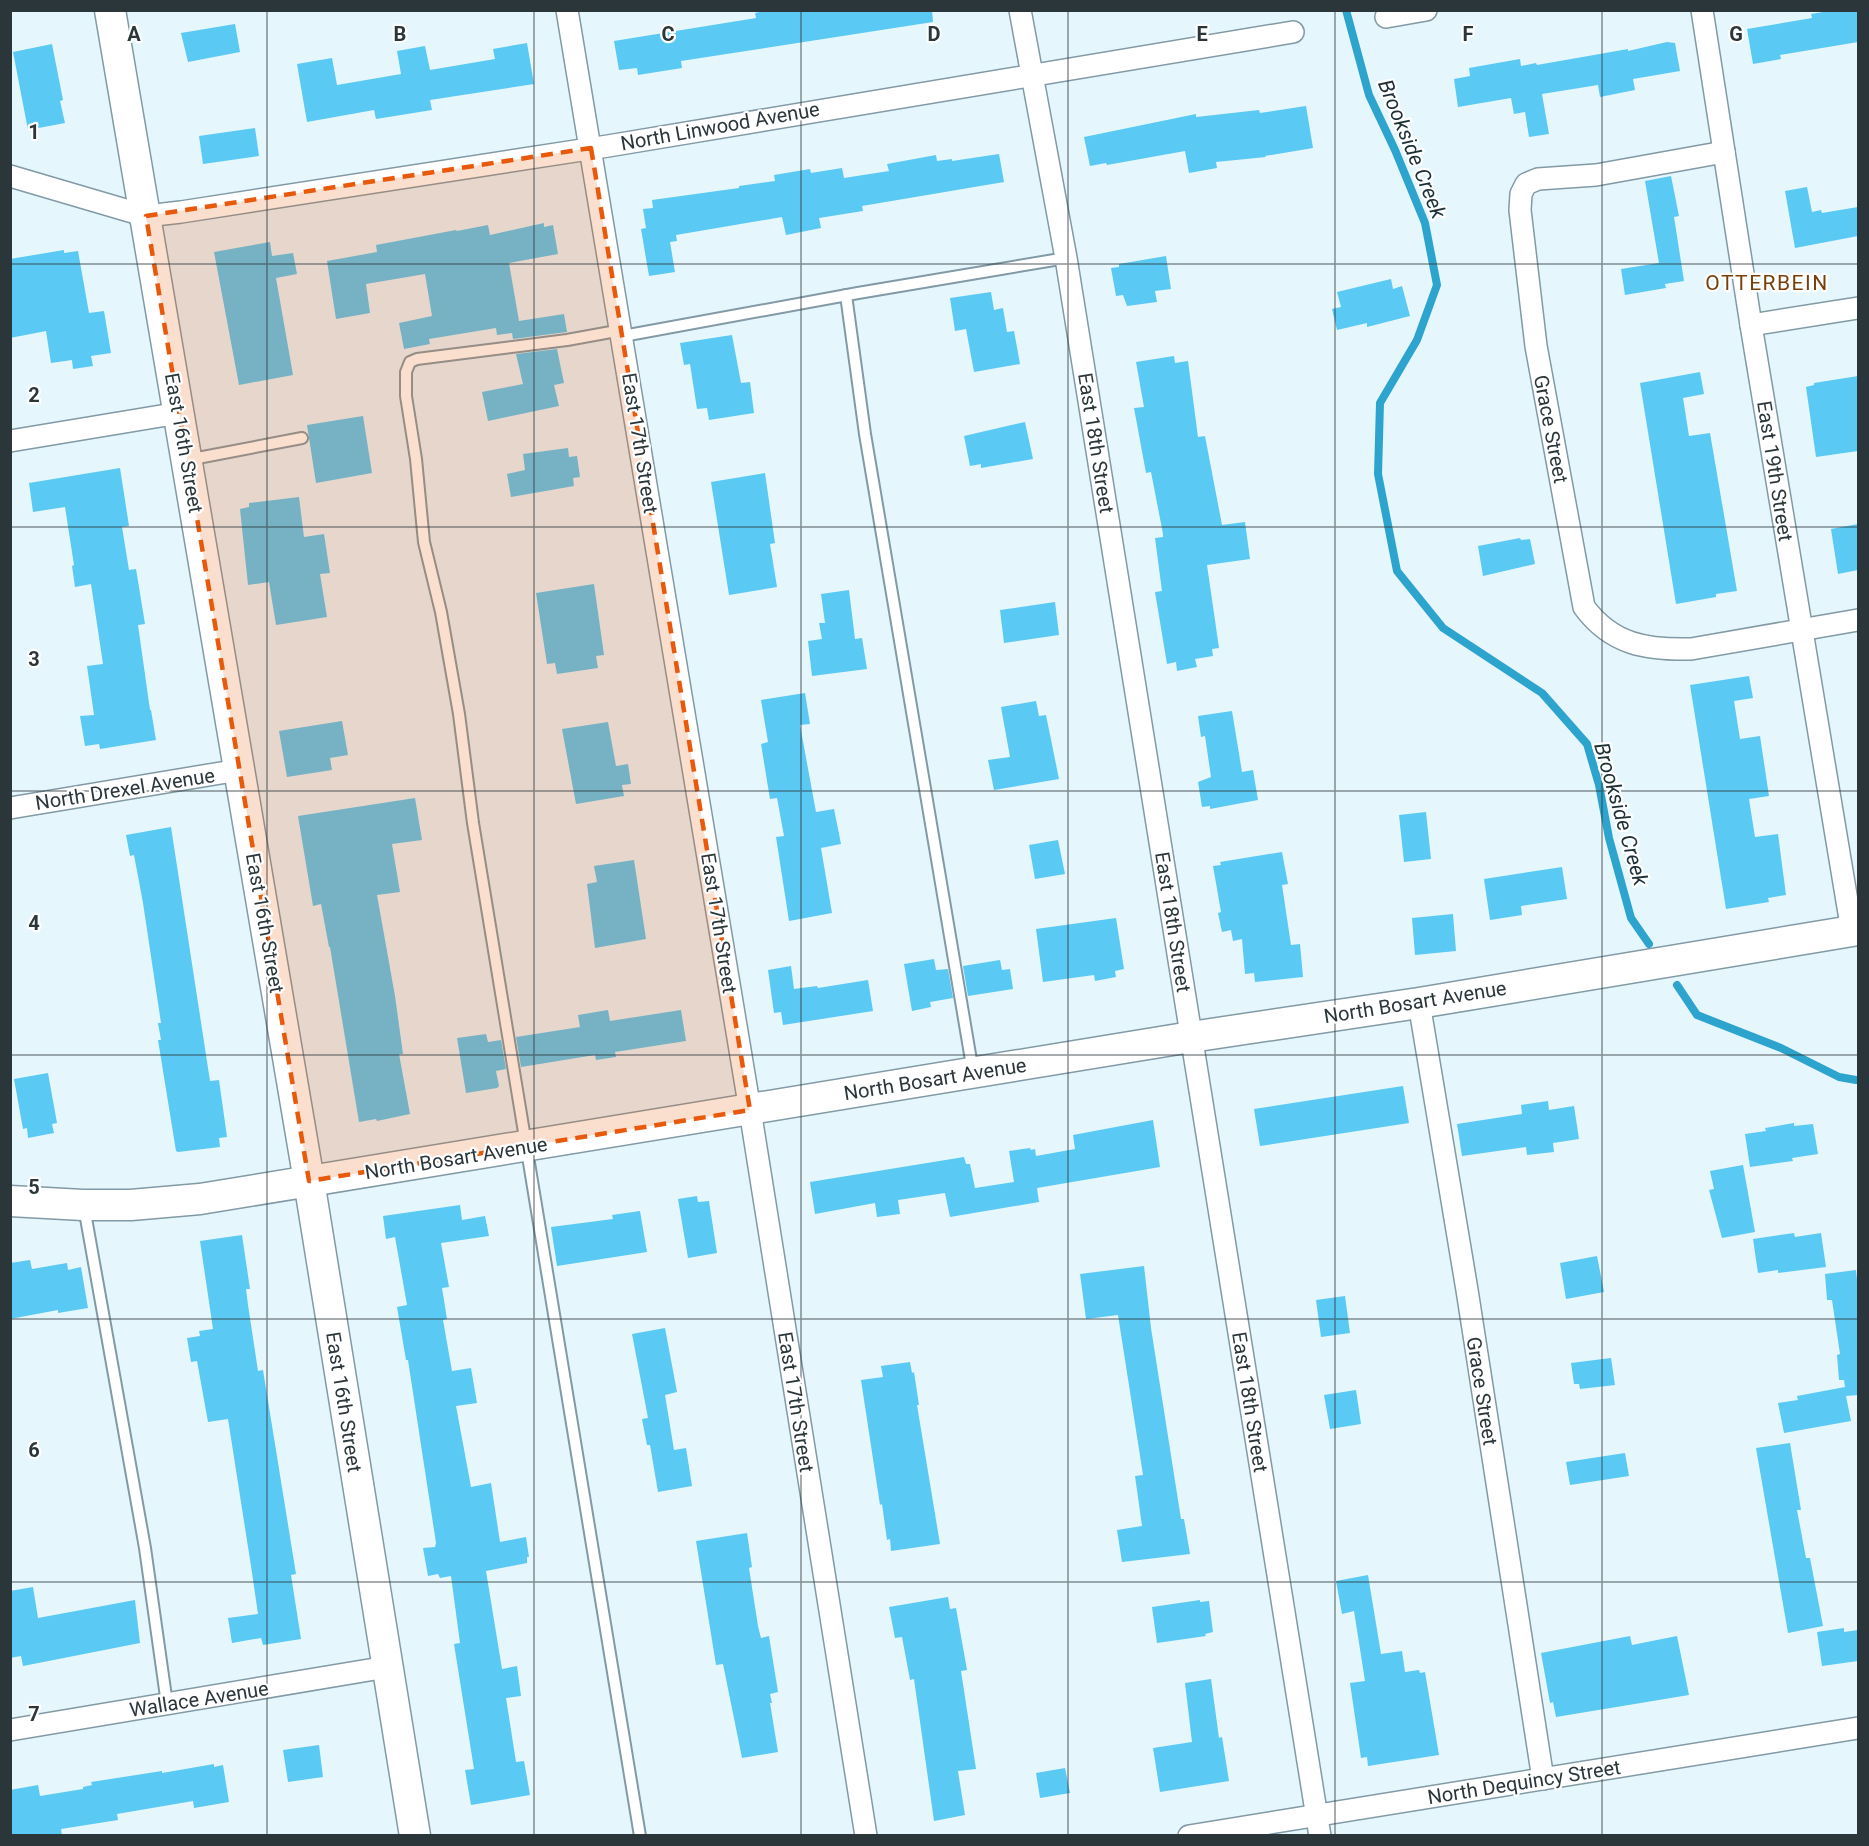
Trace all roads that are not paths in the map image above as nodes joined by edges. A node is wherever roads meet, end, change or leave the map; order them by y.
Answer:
1 (111, 10) edge
2 (567, 10) edge
3 (1020, 10) edge
4 (1426, 10) edge
5 (1702, 10) edge
6 (1386, 17) dead end
7 (1293, 32) dead end
8 (1031, 74) junction
9 (591, 148) junction
10 (1724, 152) junction
11 (10, 176) edge
12 (146, 216) junction
13 (1066, 258) junction
14 (846, 295) junction
15 (1858, 308) edge
16 (1751, 325) junction
17 (622, 333) junction
18 (179, 413) junction
19 (302, 438) dead end
20 (10, 441) edge
21 (187, 460) junction
22 (1858, 620) edge
23 (1801, 629) junction
24 (239, 770) junction
25 (10, 808) edge
26 (1855, 930) edge
27 (1419, 1003) junction
28 (1191, 1037) junction
29 (973, 1072) junction
30 (750, 1110) junction
31 (528, 1146) junction
32 (309, 1181) junction
33 (10, 1201) edge
34 (83, 1205) junction
35 (387, 1667) junction
36 (167, 1704) junction
37 (1858, 1728) edge
38 (10, 1730) edge
39 (1543, 1779) junction
40 (1318, 1826) edge
41 (415, 1836) edge
42 (640, 1836) edge
43 (866, 1836) edge
44 (1189, 1836) edge

1 - 12 street, East 16th Street
2 - 9 street, East 17th Street
3 - 8 street, East 18th Street
4 - 6 street
5 - 10 street, East 19th Street
7 - 8 street, North Linwood Avenue
8 - 9 street, North Linwood Avenue
8 - 13 street, East 18th Street
9 - 12 street, North Linwood Avenue
9 - 17 street, East 17th Street
10 - 16 street, East 19th Street
10 - 23 street, Grace Street
11 - 12 street
12 - 18 street, East 16th Street
13 - 14 lane
13 - 28 street, East 18th Street
14 - 17 lane
14 - 29 lane
15 - 16 street
16 - 23 street, East 19th Street
17 - 30 street, East 17th Street
17 - 31 lane
18 - 20 street
18 - 21 street, East 16th Street
19 - 21 lane
21 - 24 street, East 16th Street
22 - 23 street
23 - 26 street, East 19th Street
24 - 25 street, North Drexel Avenue
24 - 32 street, East 16th Street
26 - 27 street, North Bosart Avenue
27 - 28 street, North Bosart Avenue
27 - 39 street, Grace Street
28 - 29 street, North Bosart Avenue
28 - 40 street, East 18th Street
29 - 30 street, North Bosart Avenue
30 - 31 street, North Bosart Avenue
30 - 43 street, East 17th Street
31 - 32 street, North Bosart Avenue
31 - 42 lane
32 - 34 street, North Bosart Avenue
32 - 35 street, East 16th Street
33 - 34 street, North Bosart Avenue
34 - 36 lane
35 - 36 street, Wallace Avenue
35 - 41 street, East 16th Street
36 - 38 street, Wallace Avenue
37 - 39 street, North Dequincy Street
39 - 40 street, North Dequincy Street
40 - 44 street, North Dequincy Street

